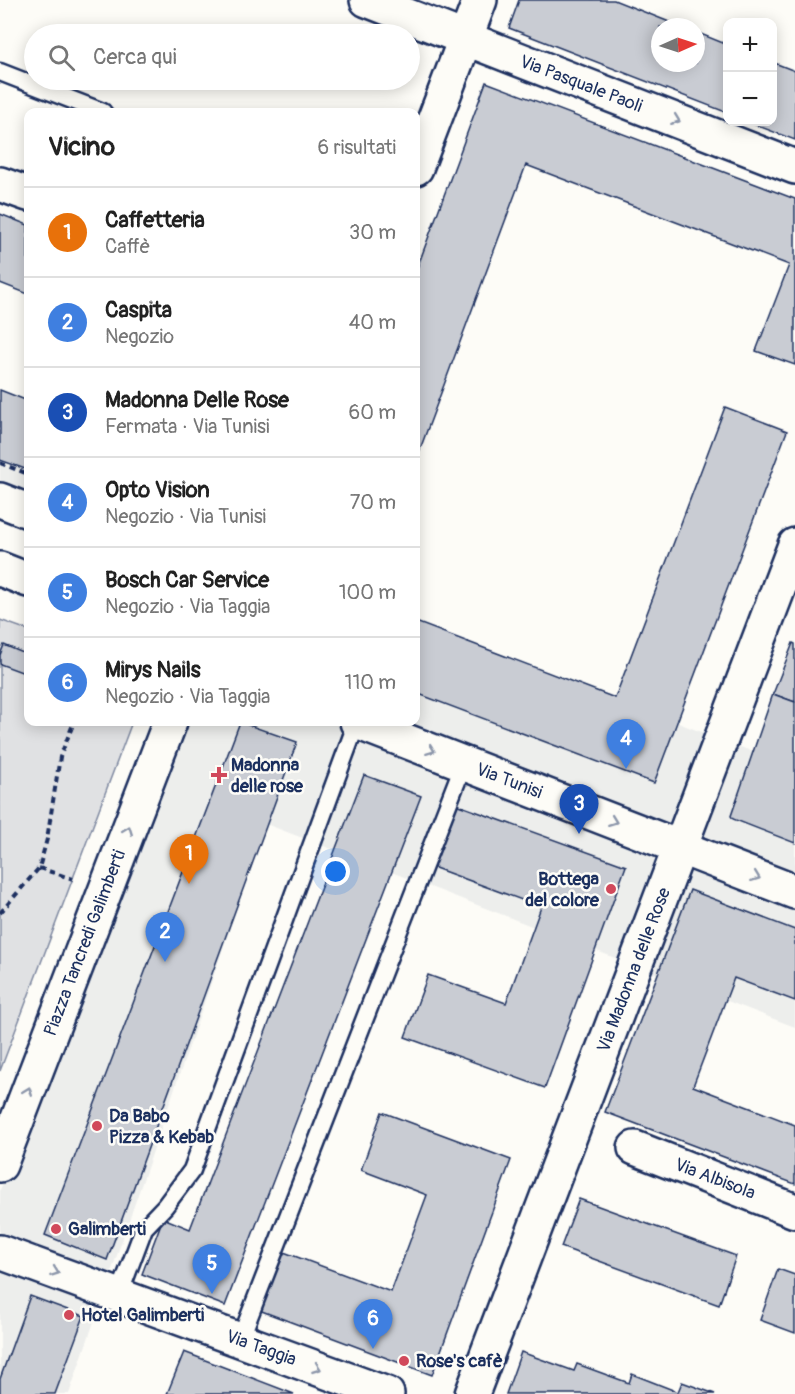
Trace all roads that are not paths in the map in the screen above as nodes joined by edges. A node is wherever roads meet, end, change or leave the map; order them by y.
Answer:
1 (368, 0) edge
2 (480, 0) edge
3 (465, 38) junction
4 (0, 72) edge
5 (24, 81) edge
6 (46, 90) edge
7 (93, 108) edge
8 (420, 157) edge
9 (795, 166) edge
10 (0, 184) edge
11 (24, 193) edge
12 (0, 500) edge
13 (24, 509) edge
14 (795, 545) edge
15 (168, 726) edge
16 (356, 726) edge
17 (367, 726) edge
18 (464, 763) junction
19 (680, 848) junction
20 (795, 892) edge
21 (635, 1148) dead end
22 (0, 1165) edge
23 (795, 1210) edge
24 (0, 1252) edge
25 (119, 1295) junction
26 (240, 1340) junction
27 (387, 1394) edge
28 (472, 1394) edge

1 - 3 street, Via Pasquale Paoli
2 - 3 street
3 - 8 street
3 -> 9 street, Via Pasquale Paoli
4 - 5 lane
6 - 7 lane
10 - 11 street
12 - 13 street
14 - 19 street, Via Madonna delle Rose
22 -> 15 street, Piazza Tancredi Galimberti
16 - 25 lane
17 -> 18 street, Via Tunisi
18 -> 19 street, Via Tunisi
18 - 26 lane
19 -> 20 street, Via Tunisi
19 - 28 street, Via Madonna delle Rose
21 - 23 street, Via Albisola
24 -> 25 street, Via Taggia
25 - 26 street, Via Taggia
26 -> 27 street, Via Taggia

